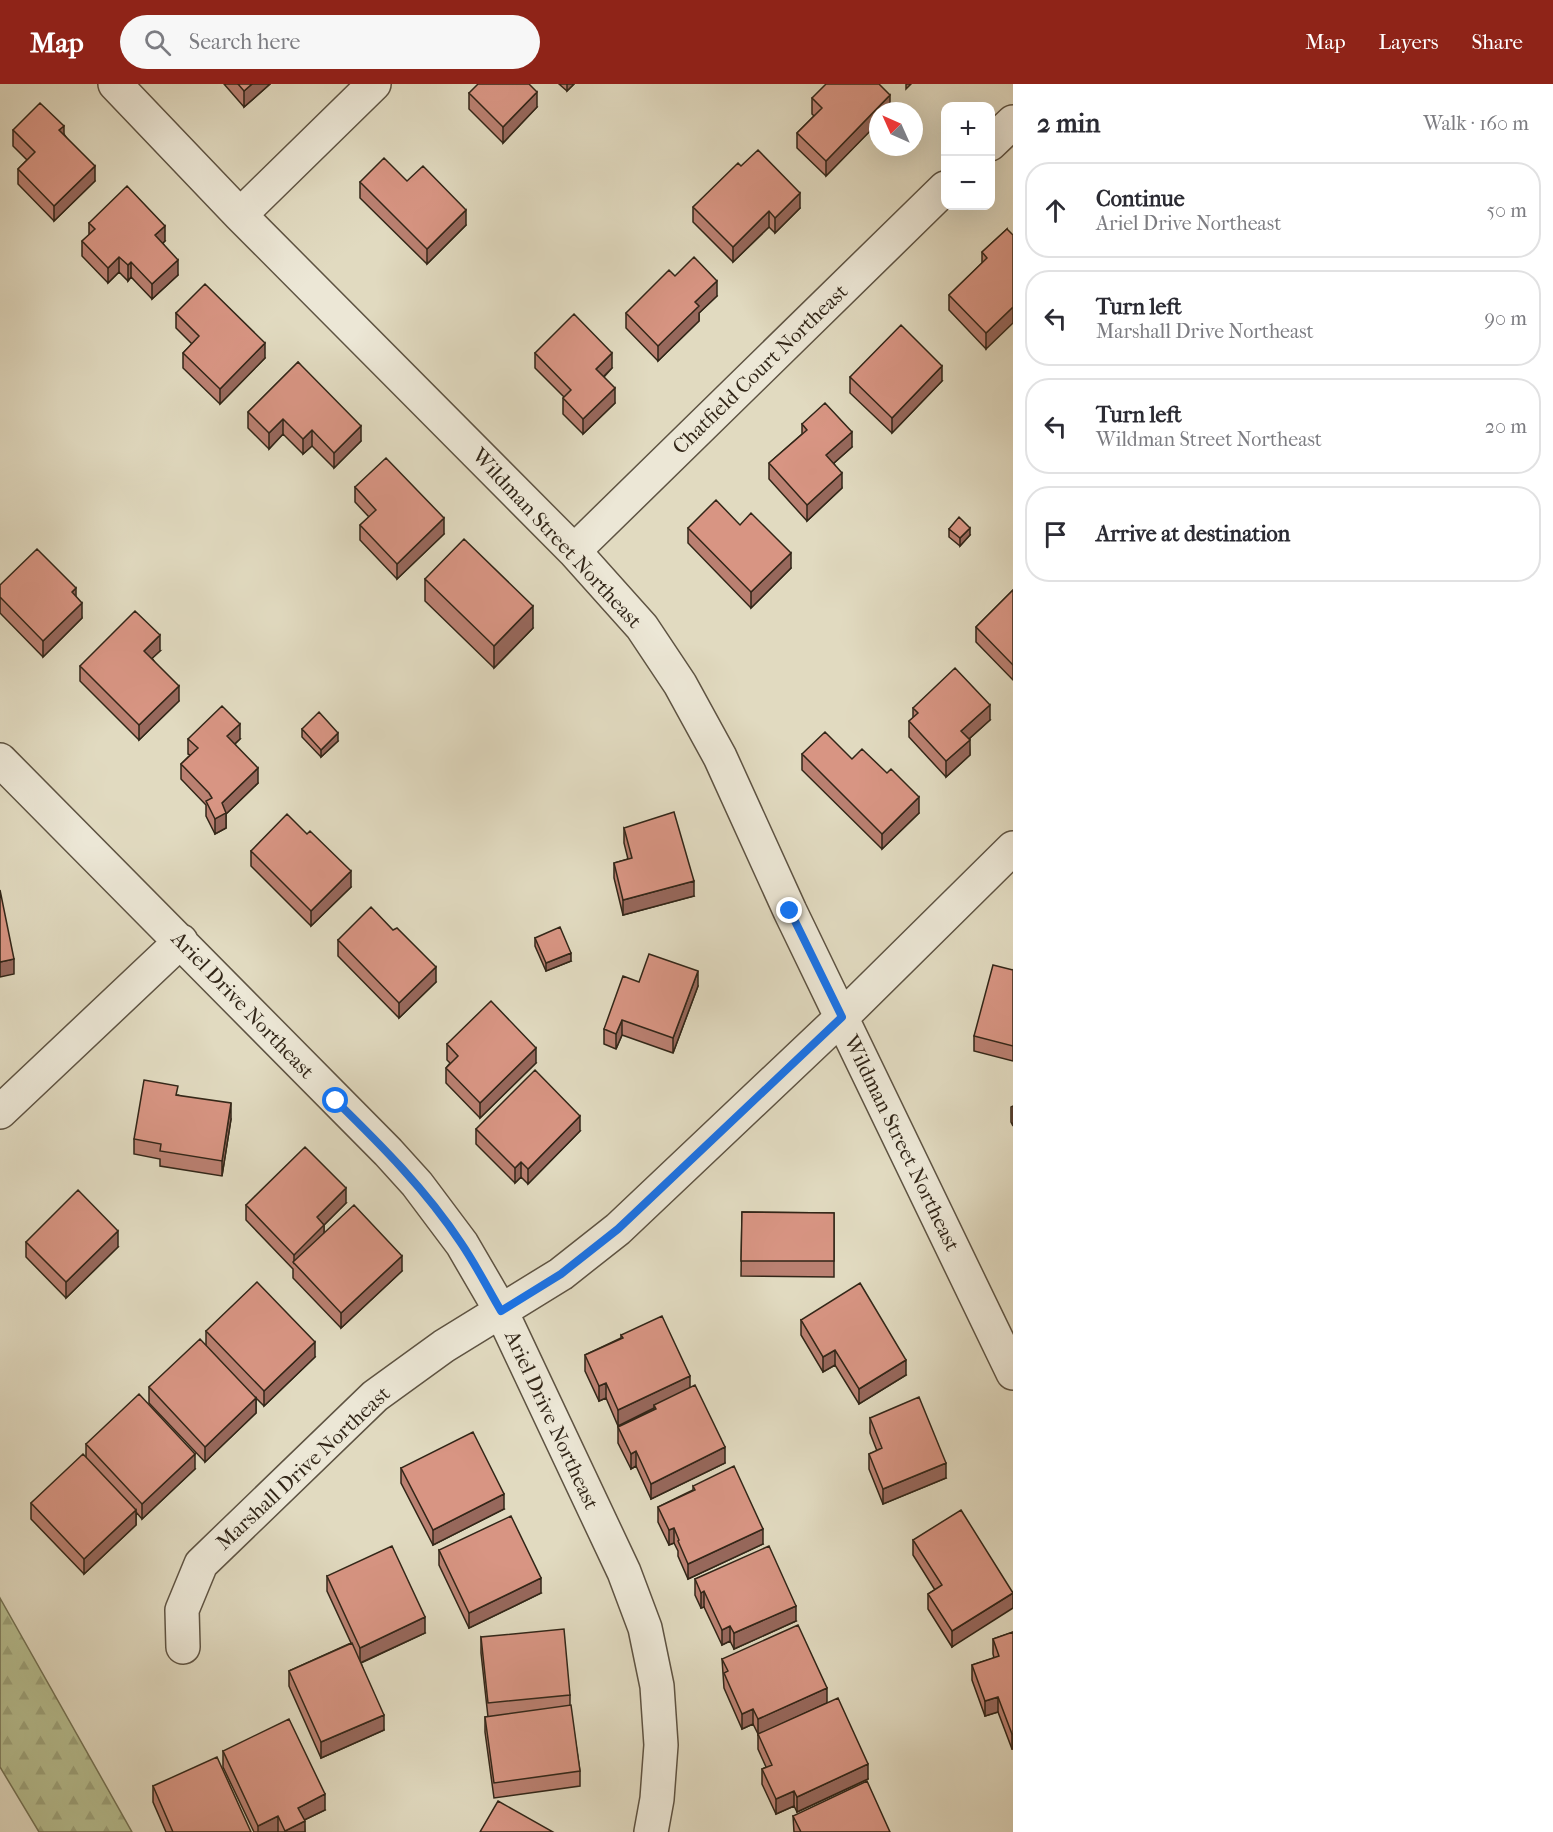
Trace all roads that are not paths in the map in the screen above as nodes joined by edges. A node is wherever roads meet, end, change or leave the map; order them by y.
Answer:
1 (115, 84) edge
2 (374, 84) edge
3 (1013, 122) edge
4 (995, 139) edge
5 (941, 192) edge
6 (240, 215) junction
7 (574, 551) junction
8 (0, 760) edge
9 (1013, 848) edge
10 (181, 941) junction
11 (842, 1017) junction
12 (0, 1112) edge
13 (501, 1311) junction
14 (1013, 1373) edge
15 (183, 1647) dead end
16 (651, 1832) edge

1 - 6 street, Wildman Street Northeast
2 - 6 street
3 - 4 street
5 - 7 street, Chatfield Court Northeast
6 - 7 street, Wildman Street Northeast
7 - 11 street, Wildman Street Northeast
8 - 10 street, Ariel Drive Northeast
9 - 11 street, Marshall Drive Northeast
10 - 12 street
10 - 13 street, Ariel Drive Northeast
11 - 13 street, Marshall Drive Northeast
11 - 14 street, Wildman Street Northeast
13 - 15 street, Marshall Drive Northeast
13 - 16 street, Ariel Drive Northeast

